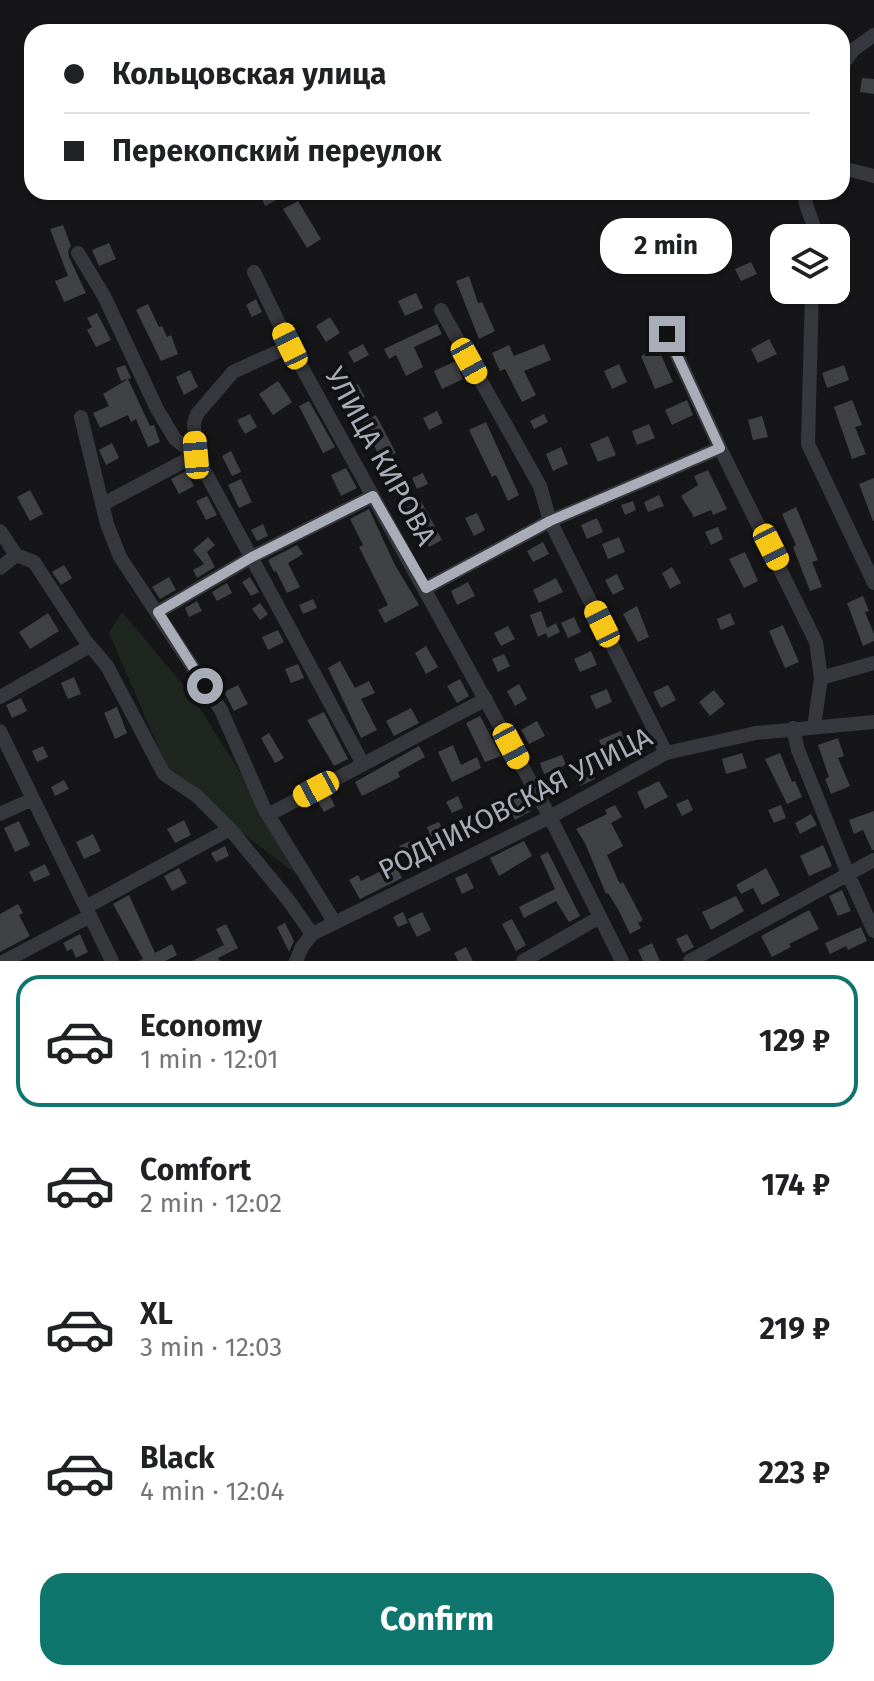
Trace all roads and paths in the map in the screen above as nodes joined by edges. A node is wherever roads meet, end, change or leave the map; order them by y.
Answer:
1 (874, 35) edge
2 (850, 54) edge
3 (850, 170) edge
4 (874, 176) edge
5 (805, 200) edge
6 (814, 224) edge
7 (78, 253) dead end
8 (254, 272) dead end
9 (811, 304) edge
10 (441, 310) dead end
11 (667, 334) dead end
12 (290, 346) junction
13 (81, 417) dead end
14 (720, 448) junction
15 (196, 455) junction
16 (373, 496) junction
17 (103, 504) junction
18 (550, 521) junction
19 (0, 531) edge
20 (16, 555) junction
21 (252, 557) junction
22 (0, 568) edge
23 (874, 583) edge
24 (426, 588) junction
25 (158, 612) junction
26 (90, 646) junction
27 (874, 663) edge
28 (821, 678) junction
29 (0, 697) edge
30 (486, 699) junction
31 (874, 722) edge
32 (814, 727) junction
33 (793, 728) junction
34 (0, 731) edge
35 (666, 753) junction
36 (363, 764) junction
37 (33, 799) junction
38 (0, 814) edge
39 (268, 815) junction
40 (550, 817) junction
41 (230, 829) junction
42 (874, 860) edge
43 (848, 874) junction
44 (88, 912) junction
45 (600, 917) junction
46 (335, 923) junction
47 (874, 931) edge
48 (312, 934) junction
49 (5, 961) edge
50 (112, 961) edge
51 (296, 961) edge
52 (523, 961) edge
53 (622, 961) edge
54 (690, 961) edge

1 - 2 street
3 - 4 street
5 - 6 street
7 - 15 street
8 - 12 street, УЛИЦА КИРОВА
9 - 23 street
10 - 18 street
11 - 14 street
12 - 15 street
12 - 16 street, УЛИЦА КИРОВА
13 - 17 street
14 - 18 street
14 - 28 street
15 - 17 street
15 - 21 street
16 - 21 street
16 - 24 street, УЛИЦА КИРОВА
17 - 25 street
18 - 24 street
18 - 35 street
19 - 20 street
20 - 22 street
20 - 26 street
21 - 25 street
21 - 36 street
24 - 30 street, УЛИЦА КИРОВА
25 - 39 street
26 - 29 street
26 - 41 street
27 - 28 street
28 - 32 street
30 - 36 street
30 - 40 street, УЛИЦА КИРОВА
31 - 32 street, РОДНИКОВСКАЯ УЛИЦА
32 - 33 street, РОДНИКОВСКАЯ УЛИЦА
33 - 35 street, РОДНИКОВСКАЯ УЛИЦА
33 - 43 street
34 - 37 street
35 - 40 street, РОДНИКОВСКАЯ УЛИЦА
36 - 39 street
37 - 38 street
37 - 44 street
39 - 46 street
40 - 45 street, УЛИЦА КИРОВА
40 - 46 street, РОДНИКОВСКАЯ УЛИЦА
41 - 44 street
41 - 48 street
42 - 43 street
43 - 47 street
43 - 54 street
44 - 49 street
44 - 50 street
45 - 52 street
45 - 53 street, УЛИЦА КИРОВА
46 - 48 street, РОДНИКОВСКАЯ УЛИЦА
48 - 51 street

